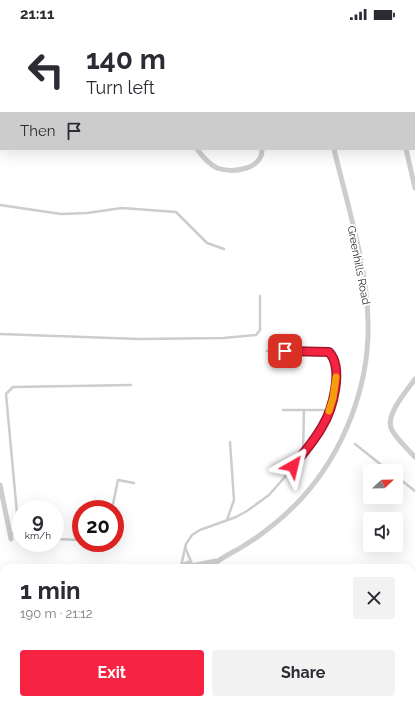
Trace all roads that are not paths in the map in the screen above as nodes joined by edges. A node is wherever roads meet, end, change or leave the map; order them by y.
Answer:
1 (198, 150) edge
2 (262, 150) edge
3 (334, 150) edge
4 (406, 150) edge
5 (415, 188) edge
6 (0, 205) edge
7 (224, 249) dead end
8 (260, 296) dead end
9 (0, 334) edge
10 (267, 351) dead end
11 (415, 379) edge
12 (132, 384) dead end
13 (283, 410) dead end
14 (304, 410) junction
15 (329, 410) junction
16 (230, 442) dead end
17 (355, 444) dead end
18 (302, 455) junction
19 (415, 456) edge
20 (380, 464) edge
21 (403, 481) edge
22 (134, 484) dead end
23 (0, 485) edge
24 (415, 490) edge
25 (16, 500) edge
26 (114, 500) edge
27 (227, 520) junction
28 (10, 533) joint
29 (11, 539) dead end
30 (185, 547) junction
31 (216, 561) junction
32 (181, 564) edge
33 (194, 564) edge
34 (203, 564) edge
35 (213, 564) edge

1 - 2 street
3 - 31 street, Greenhills Road
4 - 5 street
6 - 7 lane
8 - 9 lane
10 - 15 lane
11 - 19 street
12 - 25 lane
13 - 14 lane
14 - 15 lane
14 - 18 lane
15 - 18 lane
16 - 27 lane
17 - 20 lane
18 - 27 lane
21 - 24 lane
22 - 26 lane
23 - 28 street
27 - 30 lane
28 - 29 street
30 - 32 lane
30 - 33 lane
31 - 34 street, Greenhills Road
31 - 35 street, Greenhills Road

